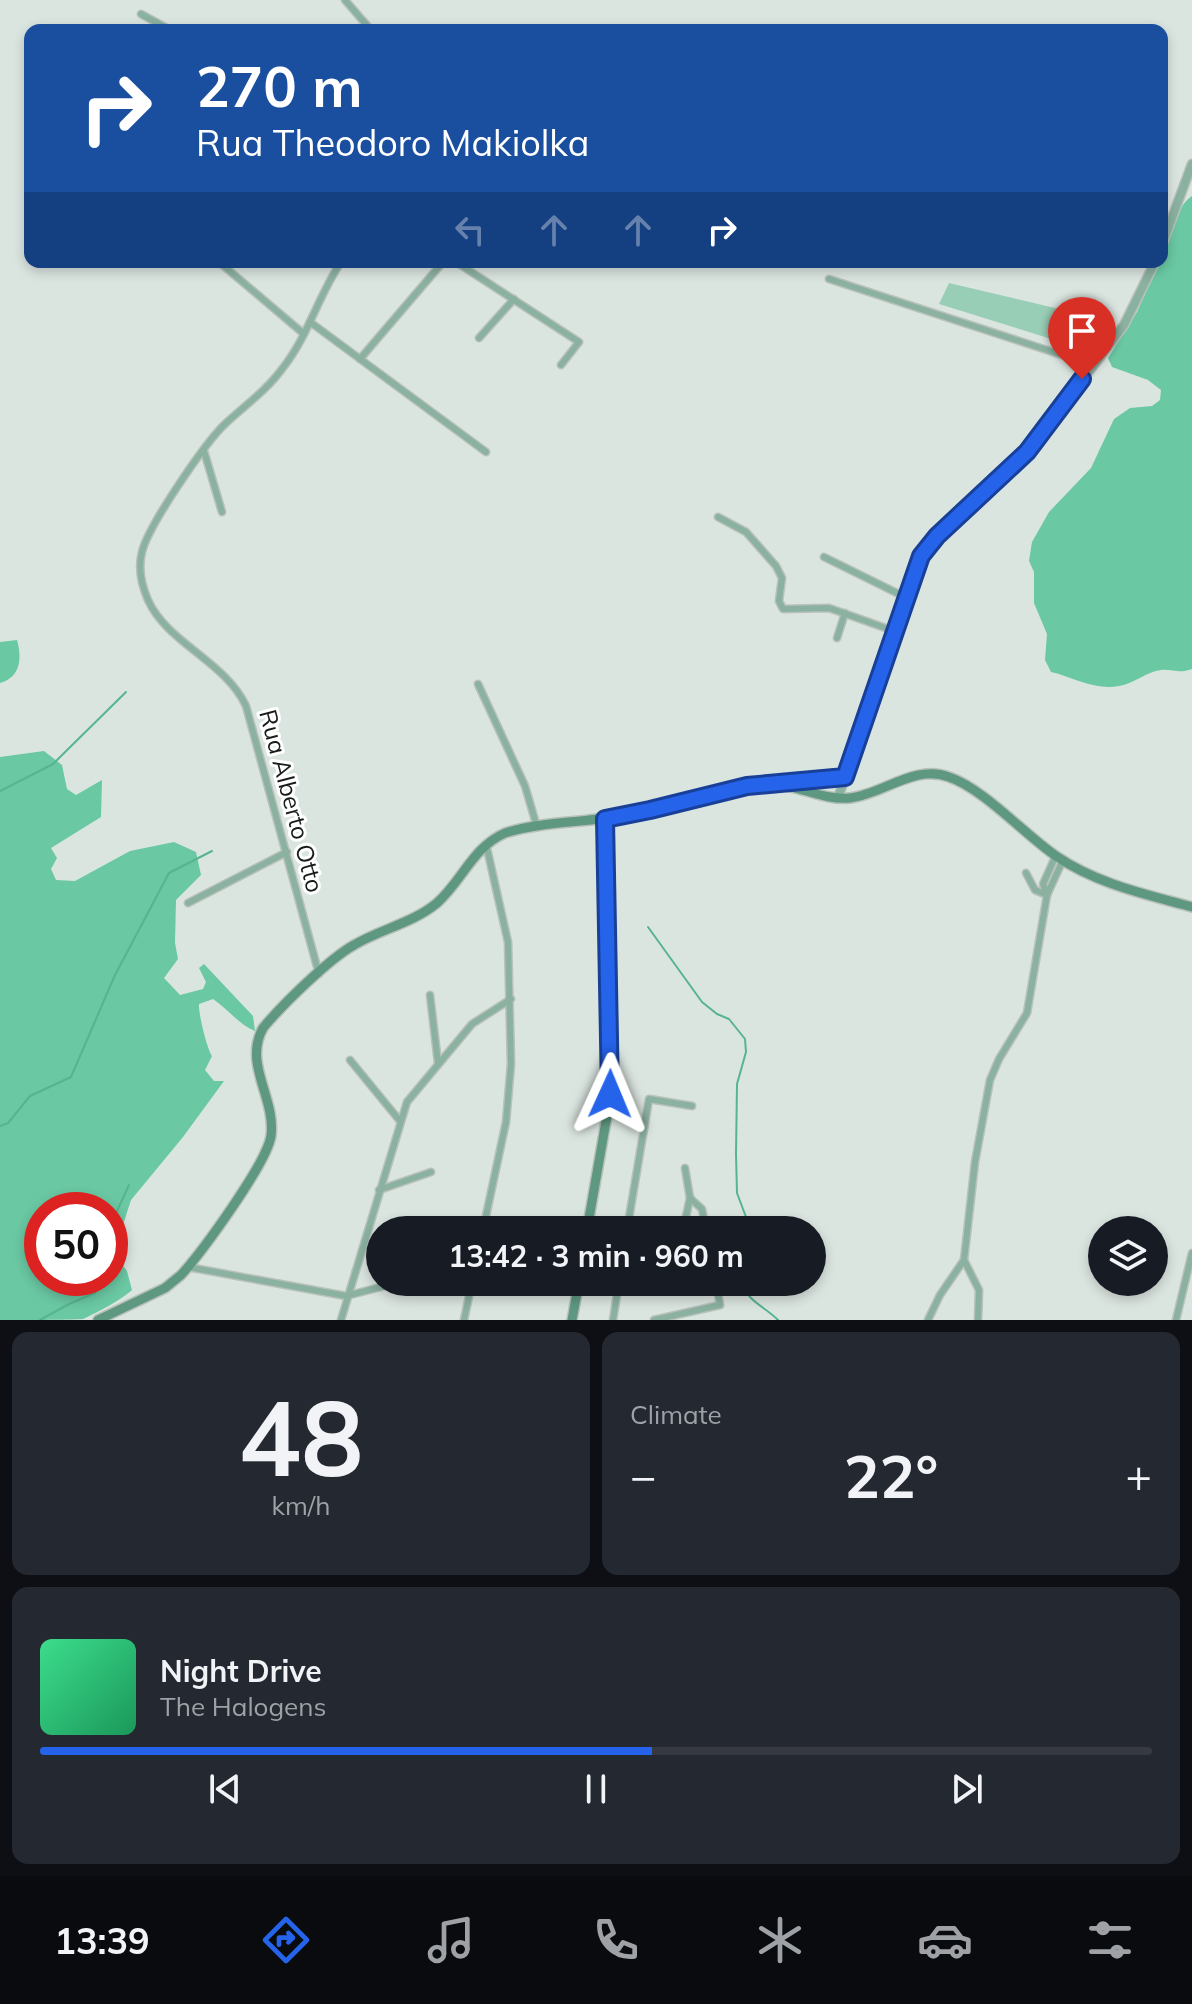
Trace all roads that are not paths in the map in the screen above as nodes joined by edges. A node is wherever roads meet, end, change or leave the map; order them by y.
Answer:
1 (345, 0) edge
2 (141, 14) dead end
3 (159, 24) edge
4 (366, 24) edge
5 (1192, 164) edge
6 (1168, 229) edge
7 (226, 268) edge
8 (338, 268) edge
9 (438, 268) edge
10 (465, 268) edge
11 (1152, 268) edge
12 (829, 279) dead end
13 (514, 299) junction
14 (310, 322) junction
15 (304, 334) junction
16 (479, 338) dead end
17 (360, 359) junction
18 (561, 365) dead end
19 (1093, 365) junction
20 (204, 451) junction
21 (486, 452) dead end
22 (222, 512) dead end
23 (718, 517) dead end
24 (824, 557) dead end
25 (905, 597) junction
26 (845, 613) junction
27 (894, 631) junction
28 (837, 638) dead end
29 (478, 684) dead end
30 (845, 777) junction
31 (780, 784) junction
32 (838, 798) junction
33 (605, 819) junction
34 (537, 827) junction
35 (486, 844) junction
36 (287, 852) junction
37 (1060, 858) junction
38 (1026, 873) dead end
39 (1047, 895) junction
40 (188, 903) dead end
41 (1192, 907) edge
42 (319, 974) junction
43 (430, 995) dead end
44 (511, 999) junction
45 (350, 1060) dead end
46 (439, 1064) junction
47 (692, 1106) dead end
48 (400, 1121) junction
49 (685, 1168) dead end
50 (431, 1172) dead end
51 (379, 1190) junction
52 (690, 1198) junction
53 (486, 1216) edge
54 (592, 1216) edge
55 (628, 1216) edge
56 (686, 1216) edge
57 (703, 1216) edge
58 (1192, 1253) edge
59 (964, 1260) junction
60 (188, 1267) junction
61 (366, 1291) edge
62 (346, 1296) junction
63 (469, 1296) edge
64 (576, 1296) edge
65 (617, 1296) edge
66 (718, 1296) edge
67 (98, 1320) edge
68 (341, 1320) edge
69 (464, 1320) edge
70 (572, 1320) edge
71 (613, 1320) edge
72 (654, 1320) edge
73 (928, 1320) edge
74 (978, 1320) edge
75 (1176, 1320) edge

1 - 4 street
2 - 3 street
5 - 6 street
7 - 15 street
8 - 14 street, Rua Alberto Otto
9 - 17 street
10 - 13 street
11 - 19 street
12 - 19 street
13 - 16 street
13 - 18 street
14 - 15 street, Rua Alberto Otto
14 - 17 street
15 - 20 street, Rua Alberto Otto
17 - 21 street
19 - 25 street
20 - 22 street
20 - 36 street, Rua Alberto Otto
23 - 26 street
24 - 25 street
25 - 27 street
26 - 27 street
26 - 28 street
27 - 30 street
29 - 34 street
30 - 31 street
30 - 32 street
31 - 32 main road
31 - 33 main road
32 - 37 main road
33 - 34 main road
33 - 54 main road
34 - 35 main road
35 - 42 main road
35 - 44 street
36 - 40 street
36 - 42 street, Rua Alberto Otto
37 - 39 street
37 - 41 main road
38 - 39 street
39 - 59 street
42 - 60 main road
43 - 46 street
44 - 46 street
44 - 53 street
45 - 48 street
46 - 48 street
47 - 55 street
48 - 51 street
49 - 52 street
50 - 51 street
51 - 62 street
52 - 56 street
52 - 57 street
58 - 75 street
59 - 73 street
59 - 74 street
60 - 62 street
60 - 67 main road
61 - 62 street
62 - 68 street
63 - 69 street
64 - 70 main road
65 - 71 street
66 - 72 street

